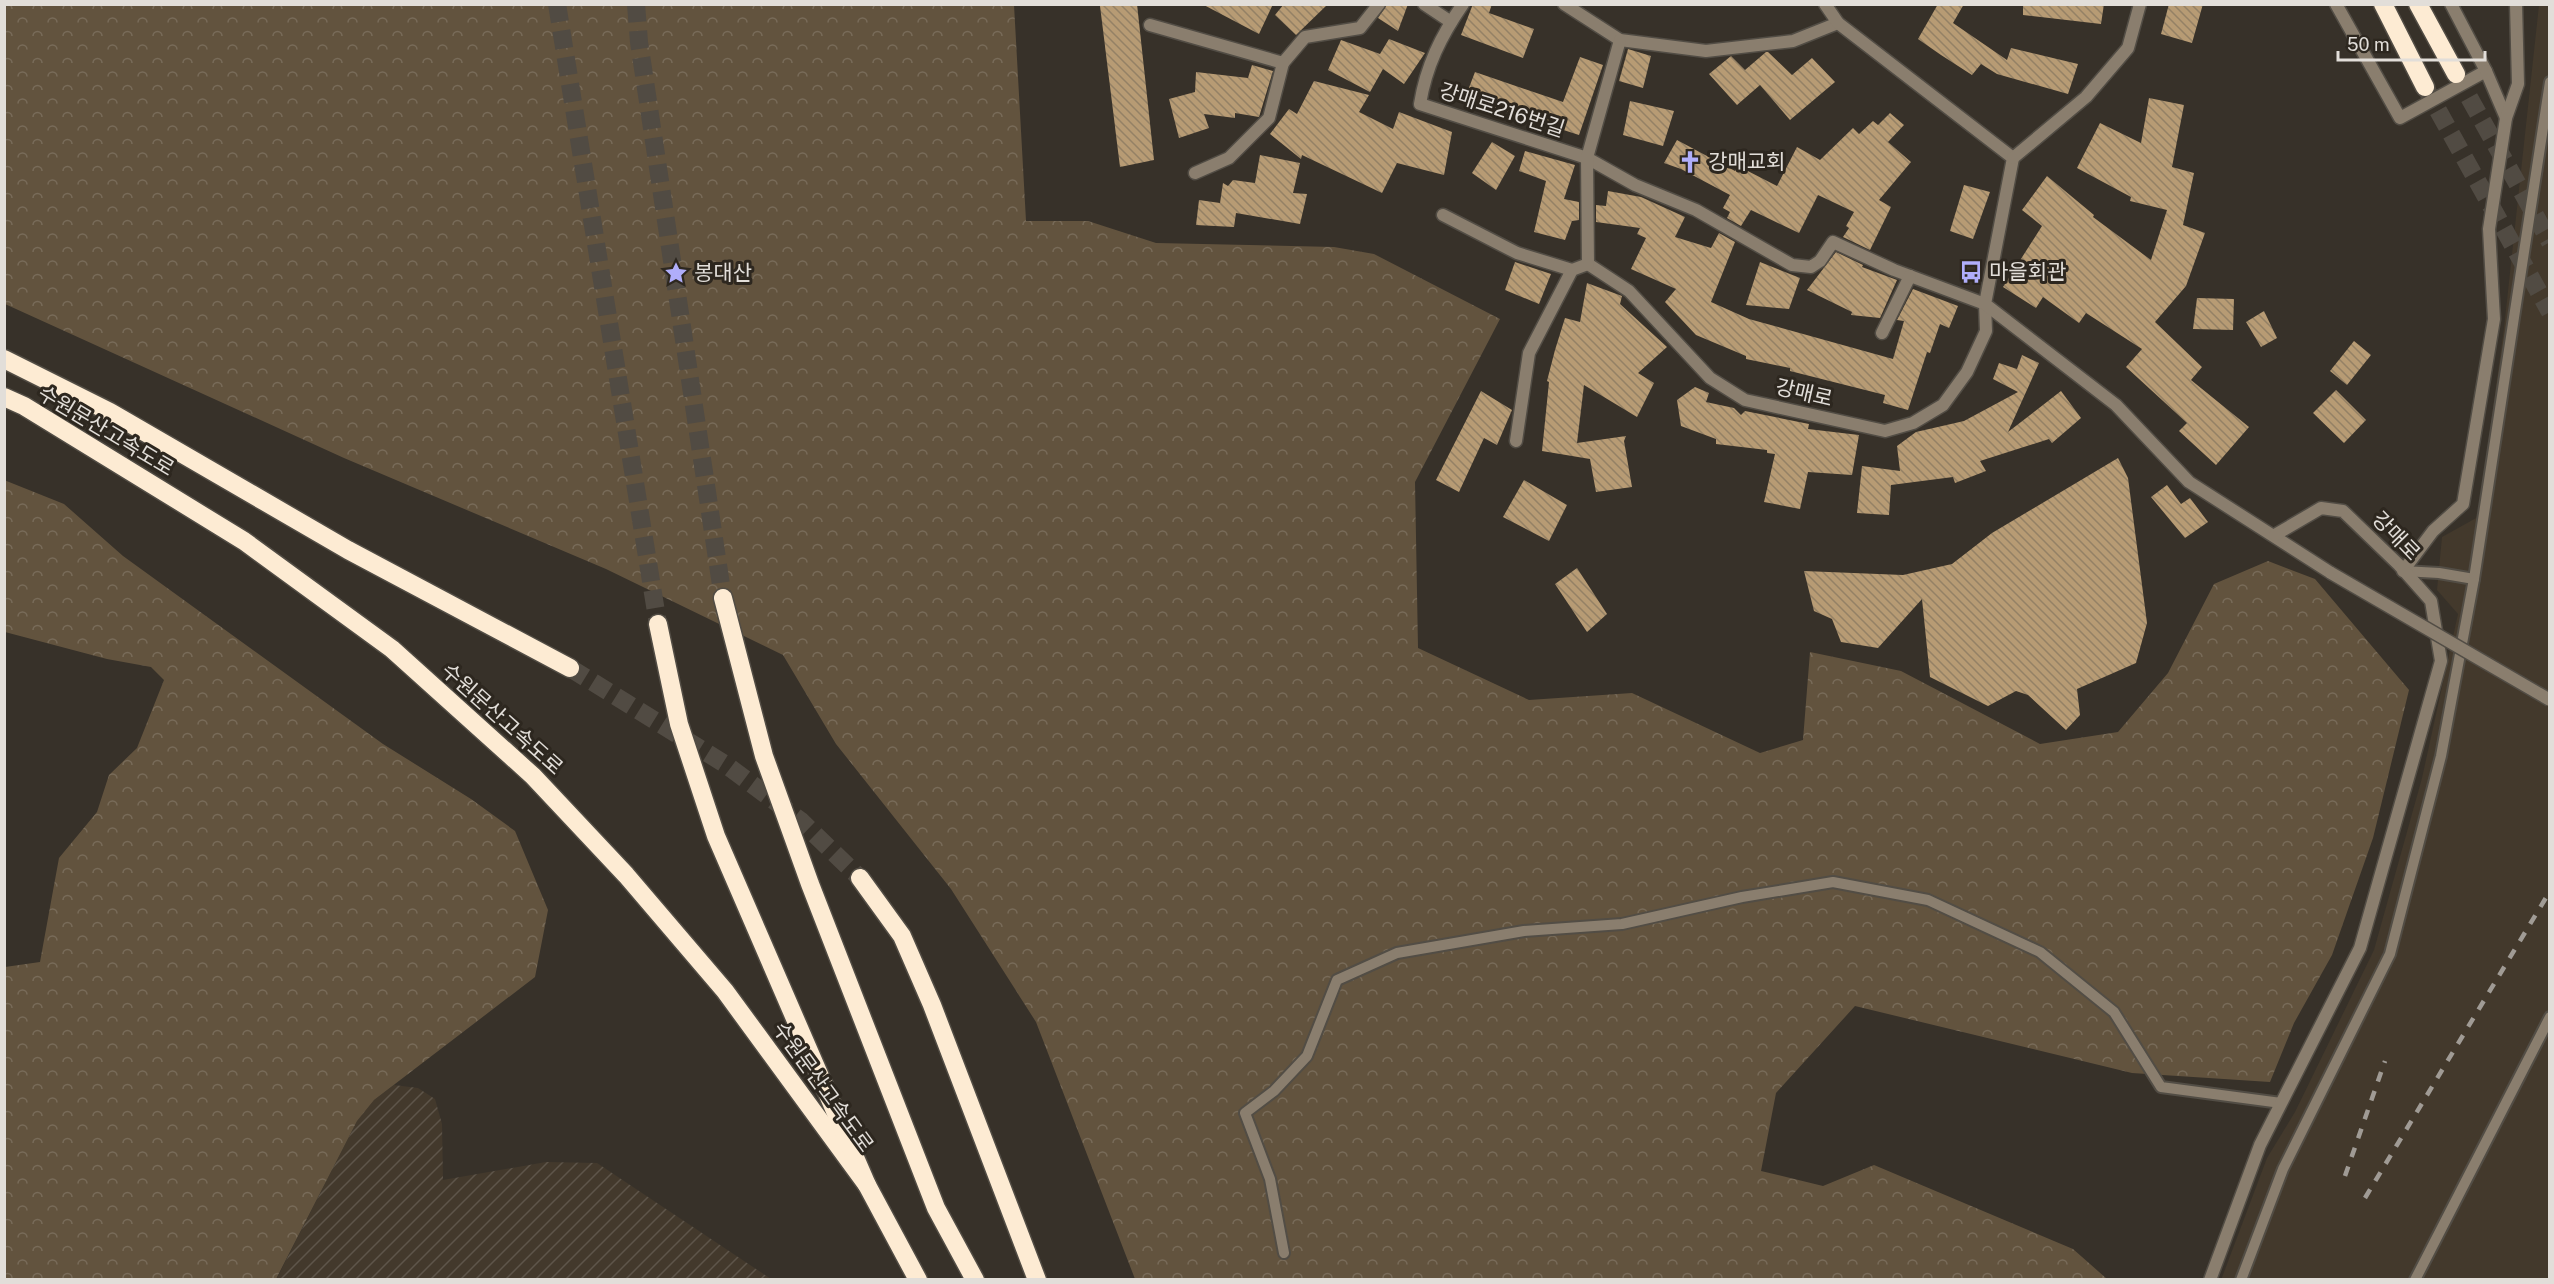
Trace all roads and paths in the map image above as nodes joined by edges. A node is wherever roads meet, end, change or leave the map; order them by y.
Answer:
1 (1379, 4) edge
2 (1424, 4) edge
3 (1463, 4) edge
4 (1564, 4) edge
5 (1825, 4) edge
6 (2140, 4) edge
7 (2336, 4) edge
8 (2383, 4) edge
9 (2418, 4) edge
10 (2451, 4) edge
11 (2516, 4) edge
12 (1451, 22) junction
13 (1838, 23) junction
14 (1150, 25) dead end
15 (1620, 40) junction
16 (1283, 63) junction
17 (2486, 72) junction
18 (2456, 74) tunnel mouth
19 (2550, 82) edge
20 (2426, 87) tunnel mouth
21 (2506, 118) junction
22 (1587, 158) junction
23 (2013, 158) junction
24 (1195, 173) dead end
25 (1443, 215) dead end
26 (1588, 264) junction
27 (1572, 270) junction
28 (1910, 276) junction
29 (1985, 304) junction
30 (1882, 333) dead end
31 (4, 359) edge
32 (4, 397) edge
33 (1516, 441) dead end
34 (2275, 535) junction
35 (2403, 572) junction
36 (2474, 579) junction
37 (723, 598) tunnel mouth
38 (658, 624) tunnel mouth
39 (570, 668) tunnel mouth
40 (2550, 700) edge
41 (860, 878) tunnel mouth
42 (2550, 1017) edge
43 (2281, 1103) junction
44 (867, 1185) junction
45 (1284, 1253) dead end
46 (918, 1280) edge
47 (975, 1280) edge
48 (1038, 1280) edge
49 (2210, 1280) edge
50 (2241, 1280) edge
51 (2415, 1280) edge

1 - 16 street
2 - 12 street
3 - 12 street, 강매로216번길
4 - 15 street
5 - 13 street
6 - 23 street
7 - 17 street
8 - 20 highway
9 - 18 highway
10 - 17 street
11 - 21 street
12 - 22 street, 강매로216번길
13 - 15 street
13 - 23 street
14 - 16 street
15 - 22 street, 강매로216번길
16 - 24 street
17 - 21 street
19 - 36 lane
21 - 35 street
22 - 26 street, 강매로216번길
22 - 28 street
23 - 29 street, 강매로
25 - 27 street
26 - 27 street
26 - 29 street, 강매로
27 - 33 street
28 - 29 street
28 - 30 street
29 - 34 street
31 - 39 highway, 수원문산고속도로
32 - 44 highway, 수원문산고속도로
34 - 35 street, 강매로
34 - 40 street, bridge
35 - 36 lane
35 - 43 street, 강매로
36 - 50 lane
37 - 47 highway, 수원문산고속도로
38 - 44 highway, 수원문산고속도로
41 - 48 highway
42 - 51 lane
43 - 45 lane
43 - 49 street
44 - 46 highway, 수원문산고속도로

